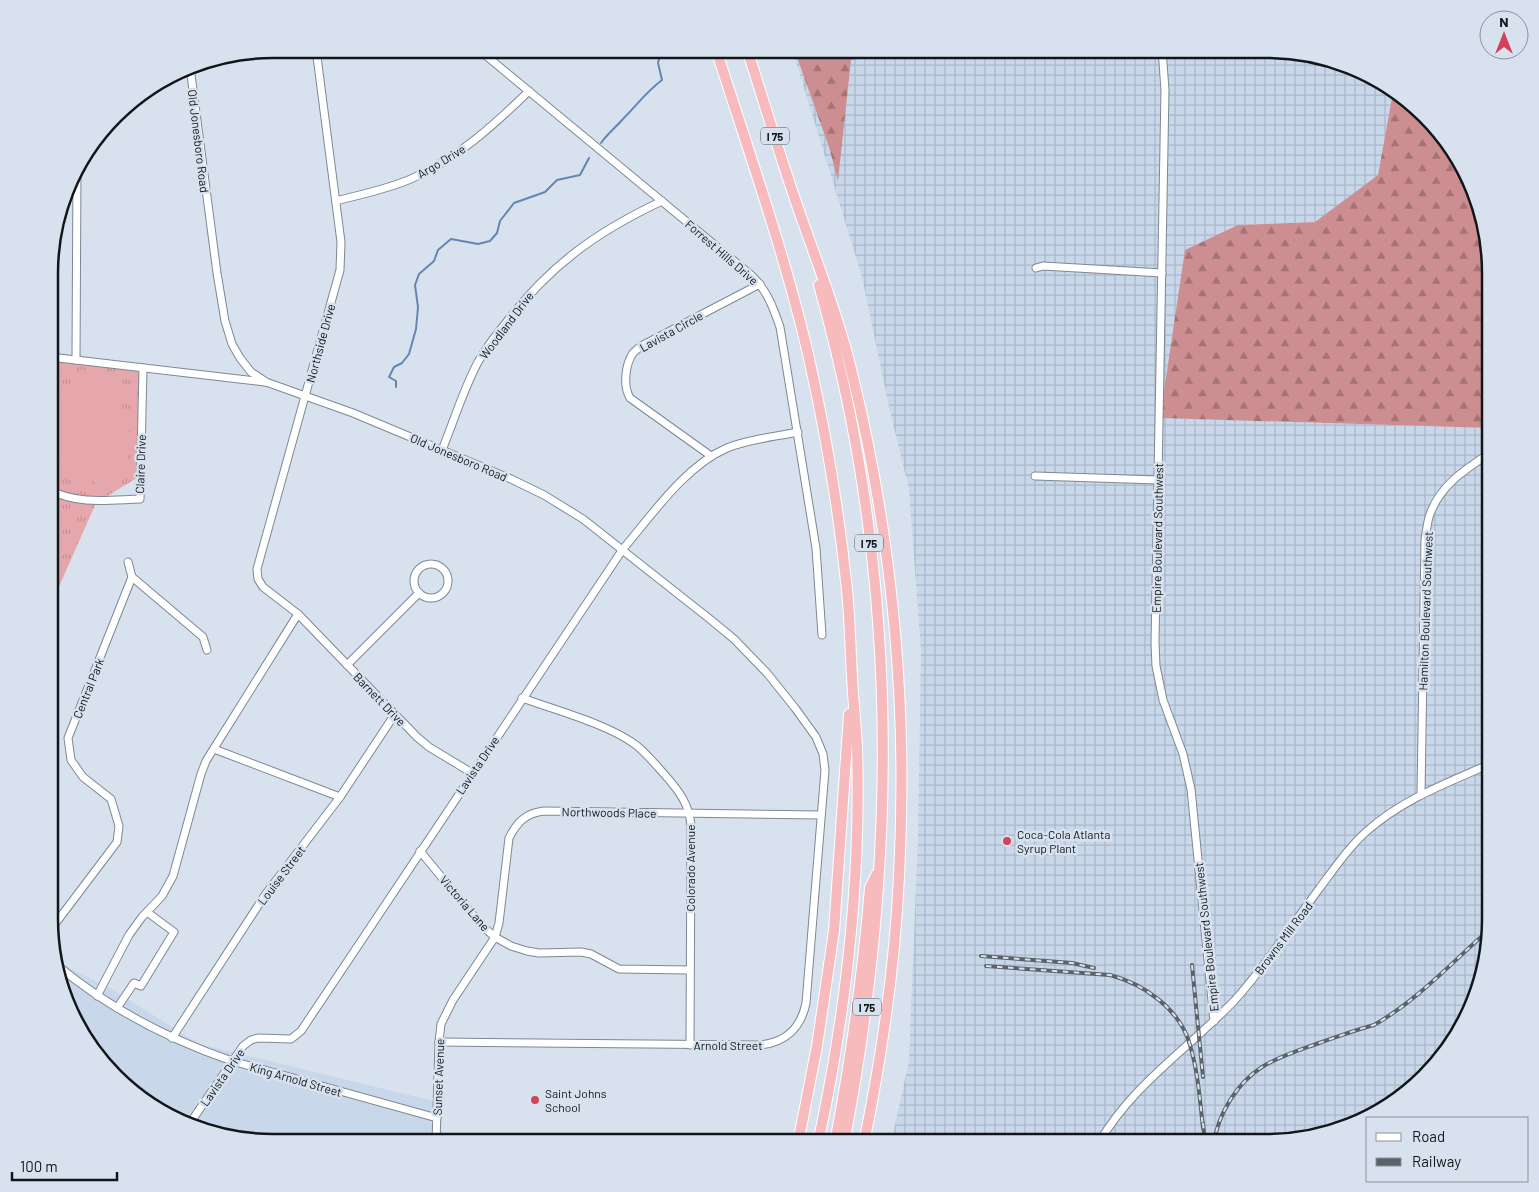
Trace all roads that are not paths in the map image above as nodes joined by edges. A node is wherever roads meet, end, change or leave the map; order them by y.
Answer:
1 (317, 58) edge
2 (489, 58) edge
3 (719, 58) edge
4 (750, 58) edge
5 (1163, 58) edge
6 (191, 74) edge
7 (528, 91) junction
8 (76, 186) edge
9 (336, 201) junction
10 (662, 201) junction
11 (803, 223) junction
12 (1036, 268) dead end
13 (1162, 273) junction
14 (760, 284) junction
15 (58, 358) edge
16 (76, 360) junction
17 (143, 368) junction
18 (266, 382) junction
19 (306, 396) junction
20 (798, 432) junction
21 (442, 450) junction
22 (711, 456) junction
23 (1482, 458) edge
24 (1035, 476) dead end
25 (1158, 480) junction
26 (58, 494) edge
27 (623, 549) junction
28 (128, 562) dead end
29 (132, 577) junction
30 (419, 593) junction
31 (298, 614) junction
32 (822, 634) dead end
33 (207, 650) dead end
34 (347, 665) junction
35 (852, 673) junction
36 (522, 698) junction
37 (395, 714) junction
38 (214, 749) junction
39 (1482, 768) edge
40 (472, 773) junction
41 (1421, 795) junction
42 (340, 797) junction
43 (690, 814) junction
44 (821, 816) junction
45 (420, 851) junction
46 (879, 870) junction
47 (147, 912) junction
48 (58, 920) edge
49 (495, 937) junction
50 (690, 970) junction
51 (64, 971) edge
52 (97, 996) junction
53 (117, 1008) junction
54 (1214, 1021) junction
55 (172, 1038) junction
56 (439, 1042) junction
57 (690, 1045) junction
58 (232, 1061) junction
59 (808, 1094) junction
60 (437, 1118) junction
61 (193, 1119) edge
62 (436, 1134) edge
63 (794, 1134) edge
64 (800, 1134) edge
65 (820, 1134) edge
66 (837, 1134) edge
67 (846, 1134) edge
68 (866, 1134) edge
69 (1104, 1134) edge

1 - 9 street, Northside Drive
2 - 7 street, Forrest Hills Drive
3 - 35 highway, I 75
4 - 11 highway, I 75
5 - 13 street, Empire Boulevard Southwest
6 - 18 street, Old Jonesboro Road
7 - 9 street, Argo Drive
7 - 10 street, Forrest Hills Drive
8 - 16 street
9 - 19 street, Northside Drive
10 - 14 street, Forrest Hills Drive
10 - 21 street, Woodland Drive
11 - 46 highway, I 75
11 - 68 highway
12 - 13 street
13 - 25 street, Empire Boulevard Southwest
14 - 20 street, Forrest Hills Drive
14 - 22 street, Lavista Circle
15 - 16 street
16 - 17 street
17 - 18 street
17 - 26 street, Claire Drive
18 - 19 street, Old Jonesboro Road
19 - 21 street, Old Jonesboro Road
19 - 31 street, Northside Drive
20 - 22 street, Lavista Drive
20 - 32 street, Forrest Hills Drive
21 - 27 street, Old Jonesboro Road
22 - 27 street, Lavista Drive
23 - 41 street, Hamilton Boulevard Southwest
24 - 25 street
25 - 54 street, Empire Boulevard Southwest
27 - 36 street, Lavista Drive
27 - 44 street, Old Jonesboro Road
28 - 29 street
29 - 33 street
29 - 48 street, Central Park
30 - 30 street
30 - 34 street
31 - 34 street, Barnett Drive
31 - 38 street
34 - 37 street, Barnett Drive
35 - 59 highway
35 - 65 highway, I 75
36 - 40 street, Lavista Drive
36 - 43 street, Colorado Avenue
37 - 40 street, Barnett Drive
37 - 42 street, Louise Street
38 - 42 street
38 - 47 street
39 - 41 street, Browns Mill Road
40 - 45 street, Lavista Drive
41 - 54 street, Browns Mill Road
42 - 55 street, Louise Street
43 - 44 street, Northwoods Place
43 - 49 street, Northwoods Place
43 - 50 street, Colorado Avenue
44 - 57 street, Arnold Street
45 - 49 street, Victoria Lane
45 - 58 street, Lavista Drive
46 - 66 highway
46 - 67 highway, I 75
47 - 52 street
47 - 53 street
49 - 50 street, Victoria Lane
49 - 56 street, Sunset Avenue
50 - 57 street, Colorado Avenue
51 - 52 street, King Arnold Street
52 - 53 street, King Arnold Street
53 - 55 street, King Arnold Street
54 - 69 street, Browns Mill Road
55 - 58 street, King Arnold Street
56 - 57 street, Arnold Street
56 - 60 street, Sunset Avenue
58 - 60 street, King Arnold Street
58 - 61 street, Lavista Drive
59 - 63 highway
59 - 64 highway
60 - 62 street, Sunset Avenue

